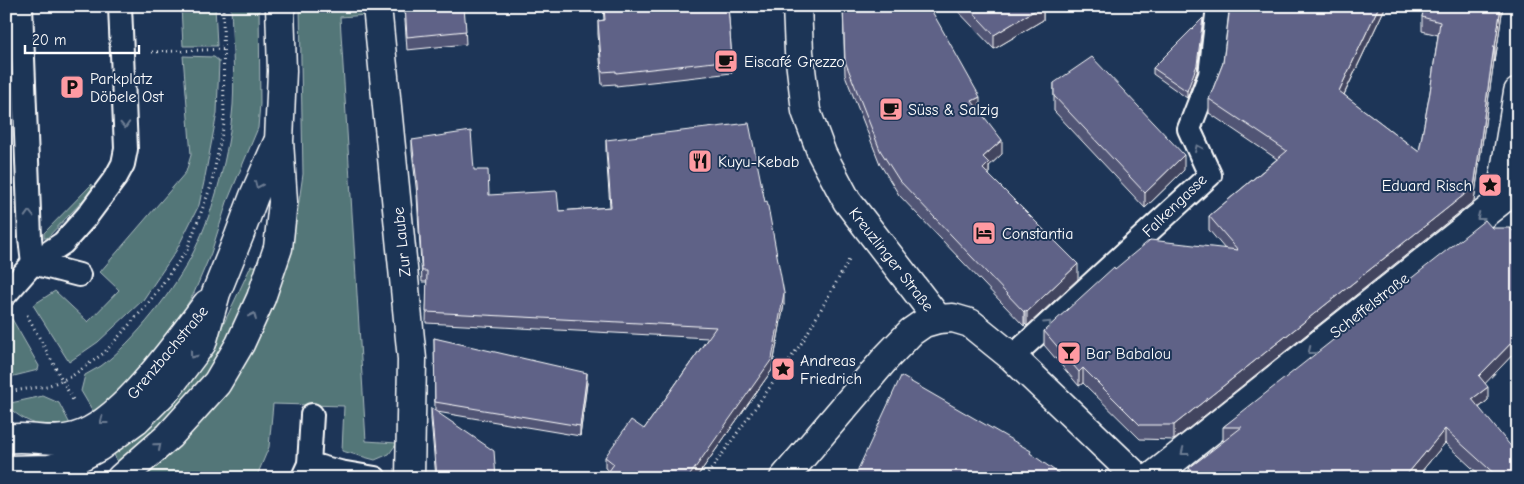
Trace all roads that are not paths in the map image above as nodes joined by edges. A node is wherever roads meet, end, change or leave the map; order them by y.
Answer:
1 (21, 6) edge
2 (120, 6) edge
3 (280, 6) edge
4 (376, 6) edge
5 (797, 6) edge
6 (1218, 6) edge
7 (1518, 92) edge
8 (279, 141) junction
9 (1509, 209) edge
10 (33, 263) junction
11 (80, 275) dead end
12 (9, 291) edge
13 (216, 293) junction
14 (938, 318) junction
15 (1012, 357) junction
16 (312, 415) dead end
17 (6, 439) edge
18 (14, 468) edge
19 (306, 471) edge
20 (121, 478) edge
21 (375, 478) edge
22 (410, 478) edge
23 (784, 478) edge
24 (1138, 478) edge
25 (1151, 478) edge

10 -> 1 lane
2 -> 10 lane
3 - 8 street, Grenzbachstraße
4 - 22 street, Zur Laube
5 - 14 street, Kreuzlinger Straße
15 -> 6 lane, Falkengasse
7 - 9 street, Scheffelstraße
8 -> 13 street, Grenzbachstraße
20 -> 8 street, Grenzbachstraße
9 -> 25 street, Scheffelstraße
10 - 11 lane
10 - 12 lane
13 -> 17 street, Grenzbachstraße
13 -> 18 street, Grenzbachstraße
14 - 15 street, Kreuzlinger Straße
14 - 23 street
15 - 24 street, Kreuzlinger Straße
16 - 19 lane
19 - 21 lane

